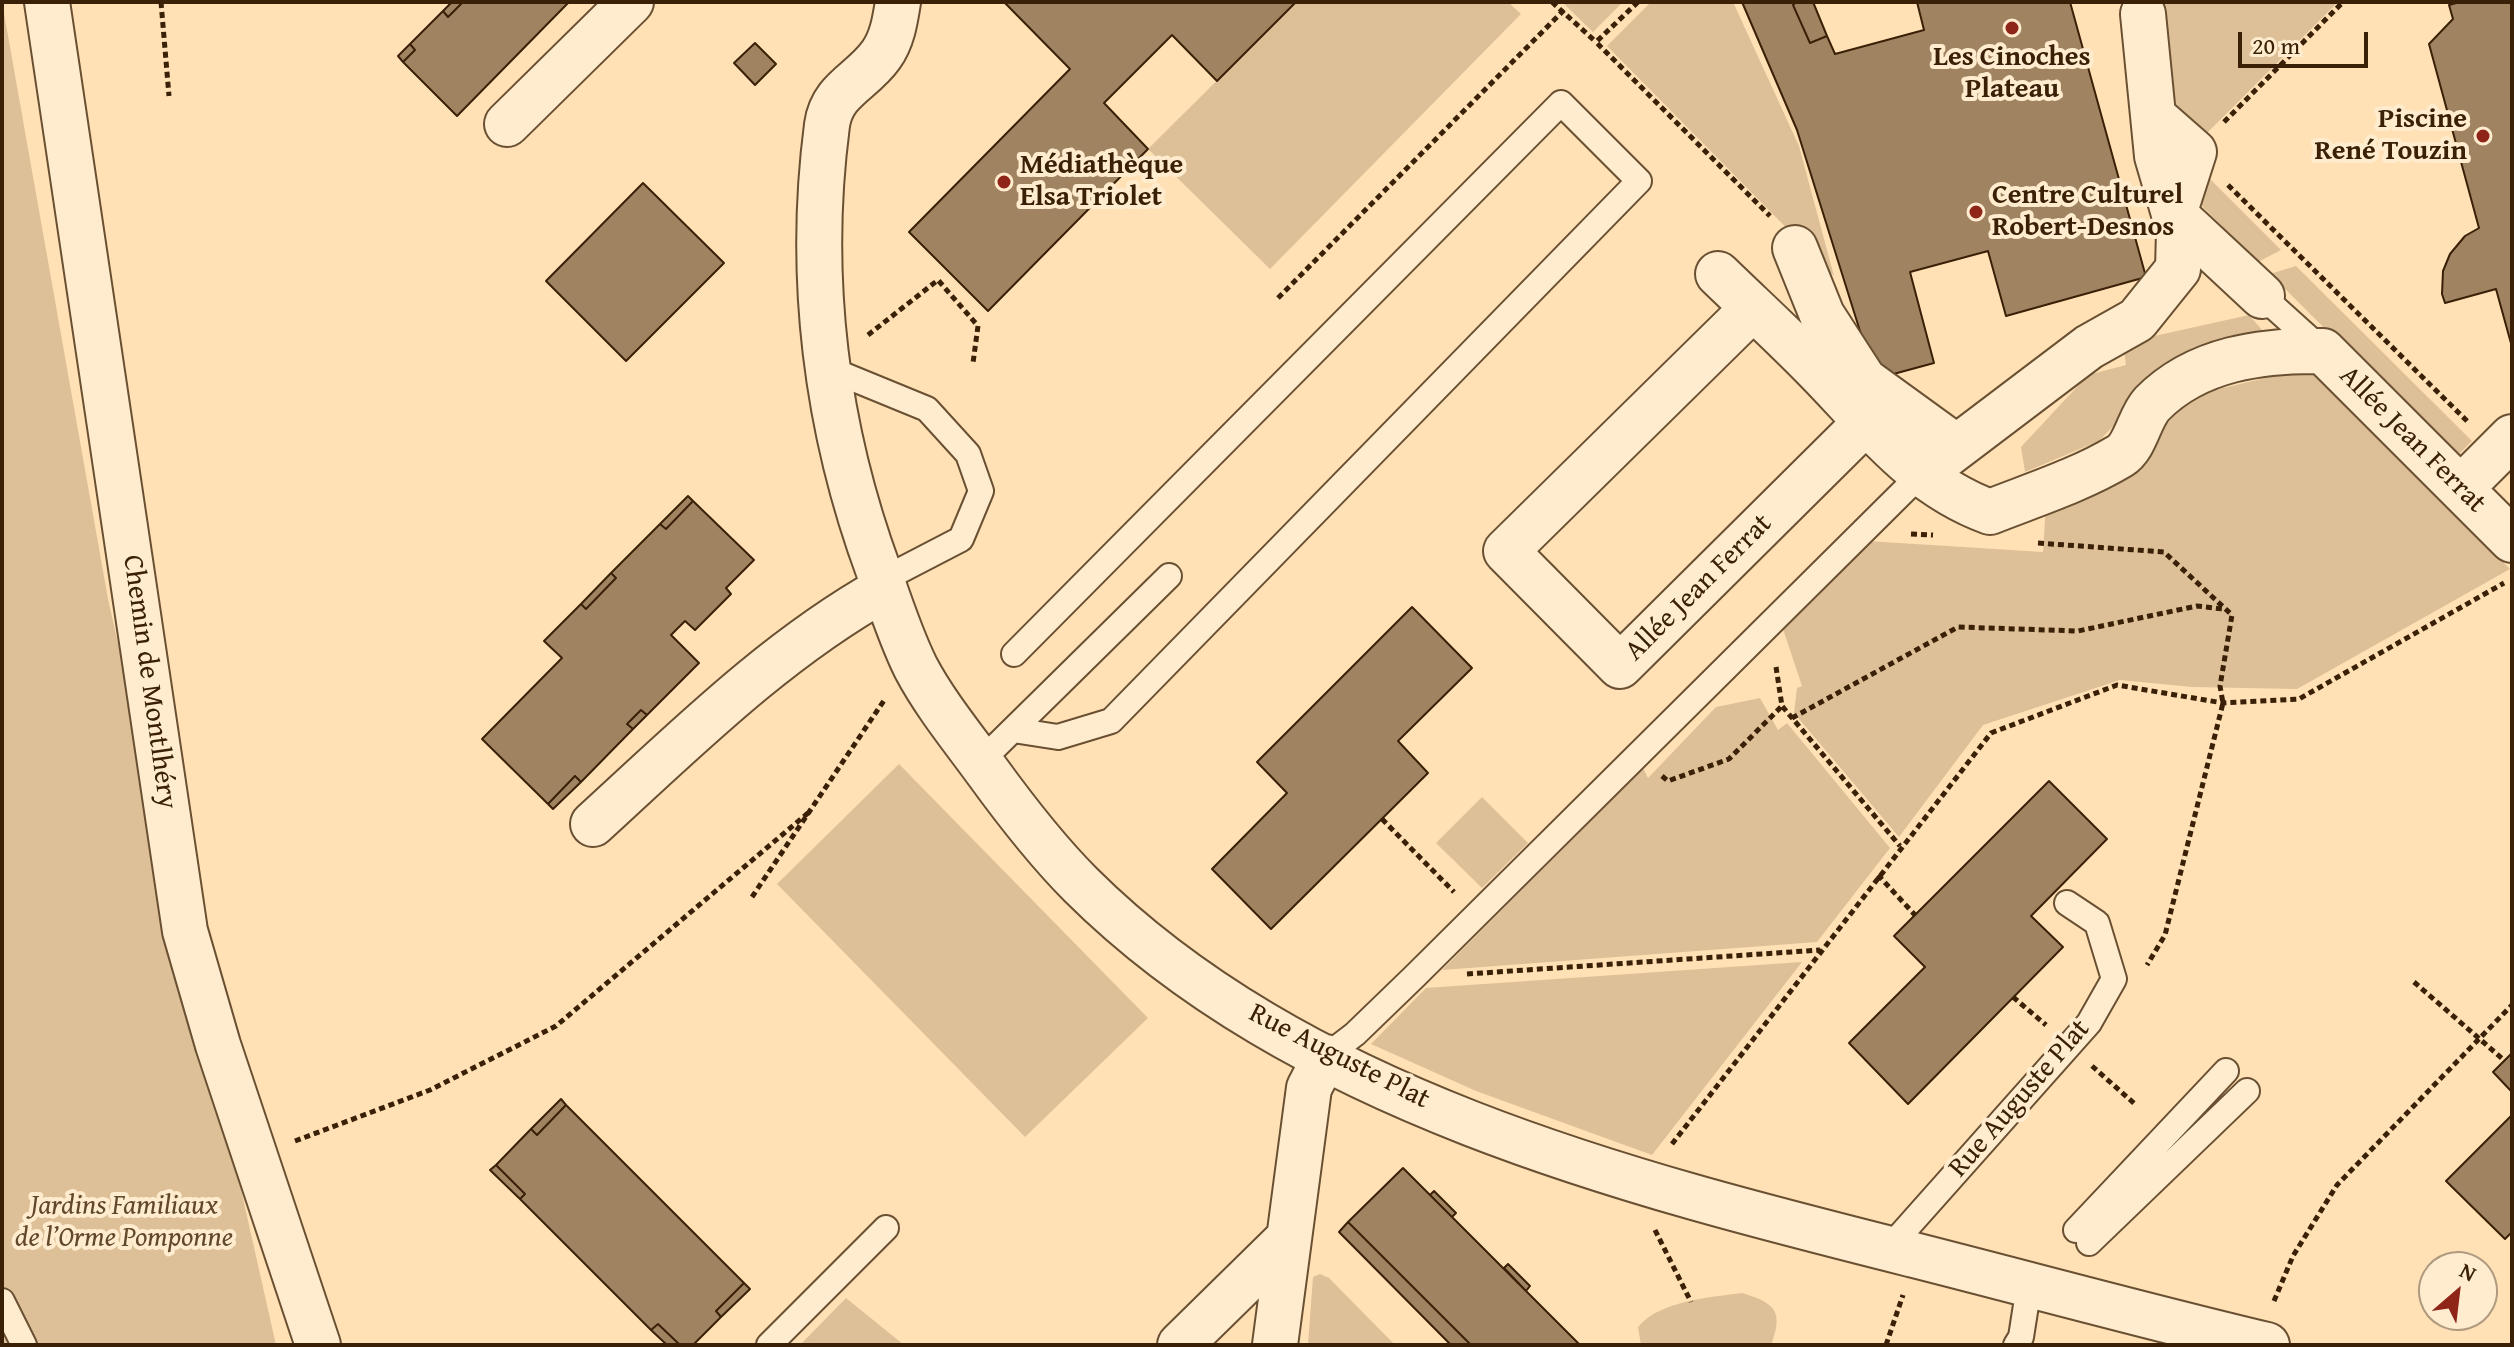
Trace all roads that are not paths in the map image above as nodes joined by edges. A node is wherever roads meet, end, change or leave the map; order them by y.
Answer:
1 (47, 2) edge
2 (631, 2) edge
3 (898, 2) edge
4 (2143, 14) dead end
5 (2153, 116) junction
6 (507, 124) dead end
7 (2174, 214) junction
8 (1795, 248) road end
9 (1718, 274) dead end
10 (2262, 296) joint
11 (1753, 308) junction
12 (2323, 351) junction
13 (827, 368) junction
14 (1867, 421) junction
15 (2505, 444) edge
16 (1955, 446) junction
17 (1920, 475) junction
18 (2461, 488) junction
19 (2512, 540) edge
20 (1169, 576) dead end
21 (883, 584) junction
22 (1014, 654) dead end
23 (1013, 730) junction
24 (980, 762) junction
25 (593, 824) dead end
26 (2067, 903) dead end
27 (1325, 1057) junction
28 (2226, 1071) dead end
29 (2247, 1091) dead end
30 (886, 1228) dead end
31 (1288, 1239) junction
32 (1888, 1249) junction
33 (2029, 1286) junction
34 (2, 1301) edge
35 (24, 1345) edge
36 (318, 1345) edge
37 (769, 1345) edge
38 (1180, 1345) edge
39 (1275, 1345) edge
40 (2016, 1345) edge
41 (2265, 1345) edge

1 - 36 street, Chemin de Montlhéry
2 - 6 street
3 - 13 street, Rue Auguste Plat
4 - 5 street
5 - 7 street
5 - 7 street
7 - 10 street
7 - 16 street
8 - 16 street
9 - 11 street, Allée Jean Ferrat
10 - 12 lane
11 - 14 street, Allée Jean Ferrat
11 - 14 street, Allée Jean Ferrat
12 - 17 street, Allée Jean Ferrat
12 - 18 street, Allée Jean Ferrat
13 - 21 street, Rue Auguste Plat
13 - 21 lane
14 - 17 street, Allée Jean Ferrat
15 - 18 street
16 - 17 street
17 - 27 lane
18 - 19 street, Allée Jean Ferrat
20 - 23 lane
21 - 24 street, Rue Auguste Plat
21 - 25 street
22 - 23 lane
23 - 24 lane
24 - 27 street, Rue Auguste Plat
26 - 32 lane, Rue Auguste Plat
27 - 31 street
27 - 32 street, Rue Auguste Plat
28 - 29 lane
30 - 37 lane
31 - 38 street
31 - 39 street
32 - 33 street, Rue Auguste Plat
33 - 40 lane
33 - 41 street, Rue Auguste Plat
34 - 35 lane

